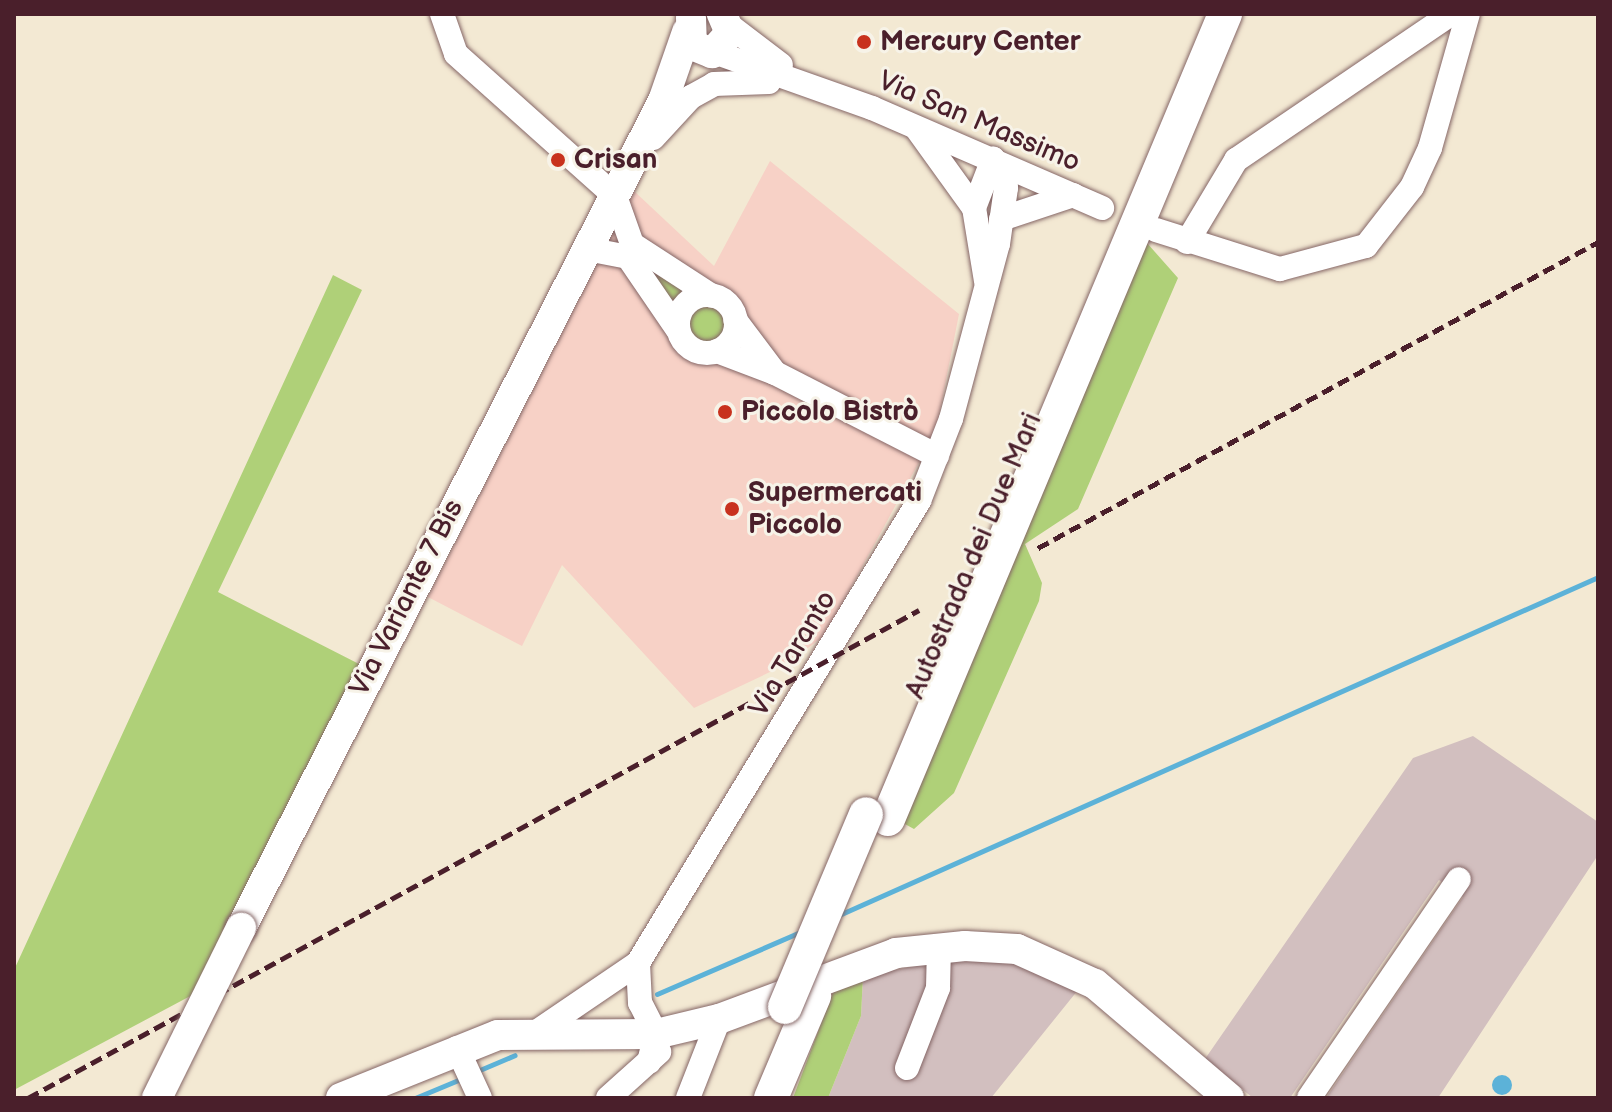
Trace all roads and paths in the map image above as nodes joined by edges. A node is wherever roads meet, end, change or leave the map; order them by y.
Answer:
1 (442, 14) edge
2 (1201, 14) edge
3 (1225, 14) edge
4 (1451, 14) edge
5 (1468, 14) edge
6 (727, 19) edge
7 (691, 23) edge
8 (713, 52) junction
9 (832, 94) junction
10 (663, 101) junction
11 (915, 127) junction
12 (993, 159) junction
13 (629, 168) junction
14 (1073, 195) junction
15 (615, 196) junction
16 (974, 208) junction
17 (1102, 208) dead end
18 (1001, 219) junction
19 (1156, 230) dead end
20 (1187, 242) junction
21 (587, 249) junction
22 (987, 288) junction
23 (712, 296) junction
24 (735, 320) junction
25 (678, 330) junction
26 (717, 351) junction
27 (775, 373) junction
28 (937, 456) junction
29 (877, 816) junction
30 (1459, 879) dead end
31 (939, 947) junction
32 (638, 963) junction
33 (800, 1002) junction
34 (719, 1019) junction
35 (538, 1031) junction
36 (653, 1048) junction
37 (907, 1068) dead end
38 (469, 1074) edge
39 (157, 1098) edge
40 (341, 1098) edge
41 (608, 1098) edge
42 (688, 1098) edge
43 (747, 1098) edge
44 (771, 1098) edge
45 (780, 1098) edge
46 (1229, 1098) edge
47 (1309, 1098) edge

1 - 15 street
2 - 29 highway, Autostrada dei Due Mari
3 - 29 highway, Autostrada dei Due Mari
4 - 20 street
5 - 20 street
6 - 8 main road, Via Variante 7 Bis
6 - 9 street, Via San Massimo
7 - 8 main road
7 - 10 main road, Via Variante 7 Bis
8 - 9 street, Via San Massimo
8 - 10 main road, Via Variante 7 Bis
9 - 11 street, Via San Massimo
9 - 13 street, Via San Massimo
10 - 13 main road, Via Variante 7 Bis
11 - 12 street, Via San Massimo
11 - 16 street, Via Taranto
12 - 14 street, Via San Massimo
12 - 16 street
12 - 18 street, Via Taranto
13 - 15 main road, Via Variante 7 Bis
14 - 17 street, Via San Massimo
14 - 18 street
15 - 21 main road, Via Variante 7 Bis
15 - 23 street
16 - 22 street, Via Taranto
18 - 22 street, Via Taranto
19 - 20 street
21 - 25 street
21 - 39 main road, Via Variante 7 Bis, bridge
22 - 28 street, Via Taranto
23 - 24 street
23 - 25 street
24 - 26 street
24 - 27 street
25 - 26 street
26 - 27 street
27 - 28 street
28 - 32 street, Via Taranto
29 - 33 highway, Autostrada dei Due Mari
30 - 47 street
31 - 34 main road
31 - 37 street
31 - 46 main road
32 - 35 street
32 - 36 street
33 - 43 highway, Autostrada dei Due Mari
33 - 44 highway, Autostrada dei Due Mari
33 - 45 highway
34 - 36 main road
34 - 42 street
35 - 36 main road
35 - 38 main road
36 - 41 street
38 - 40 main road

